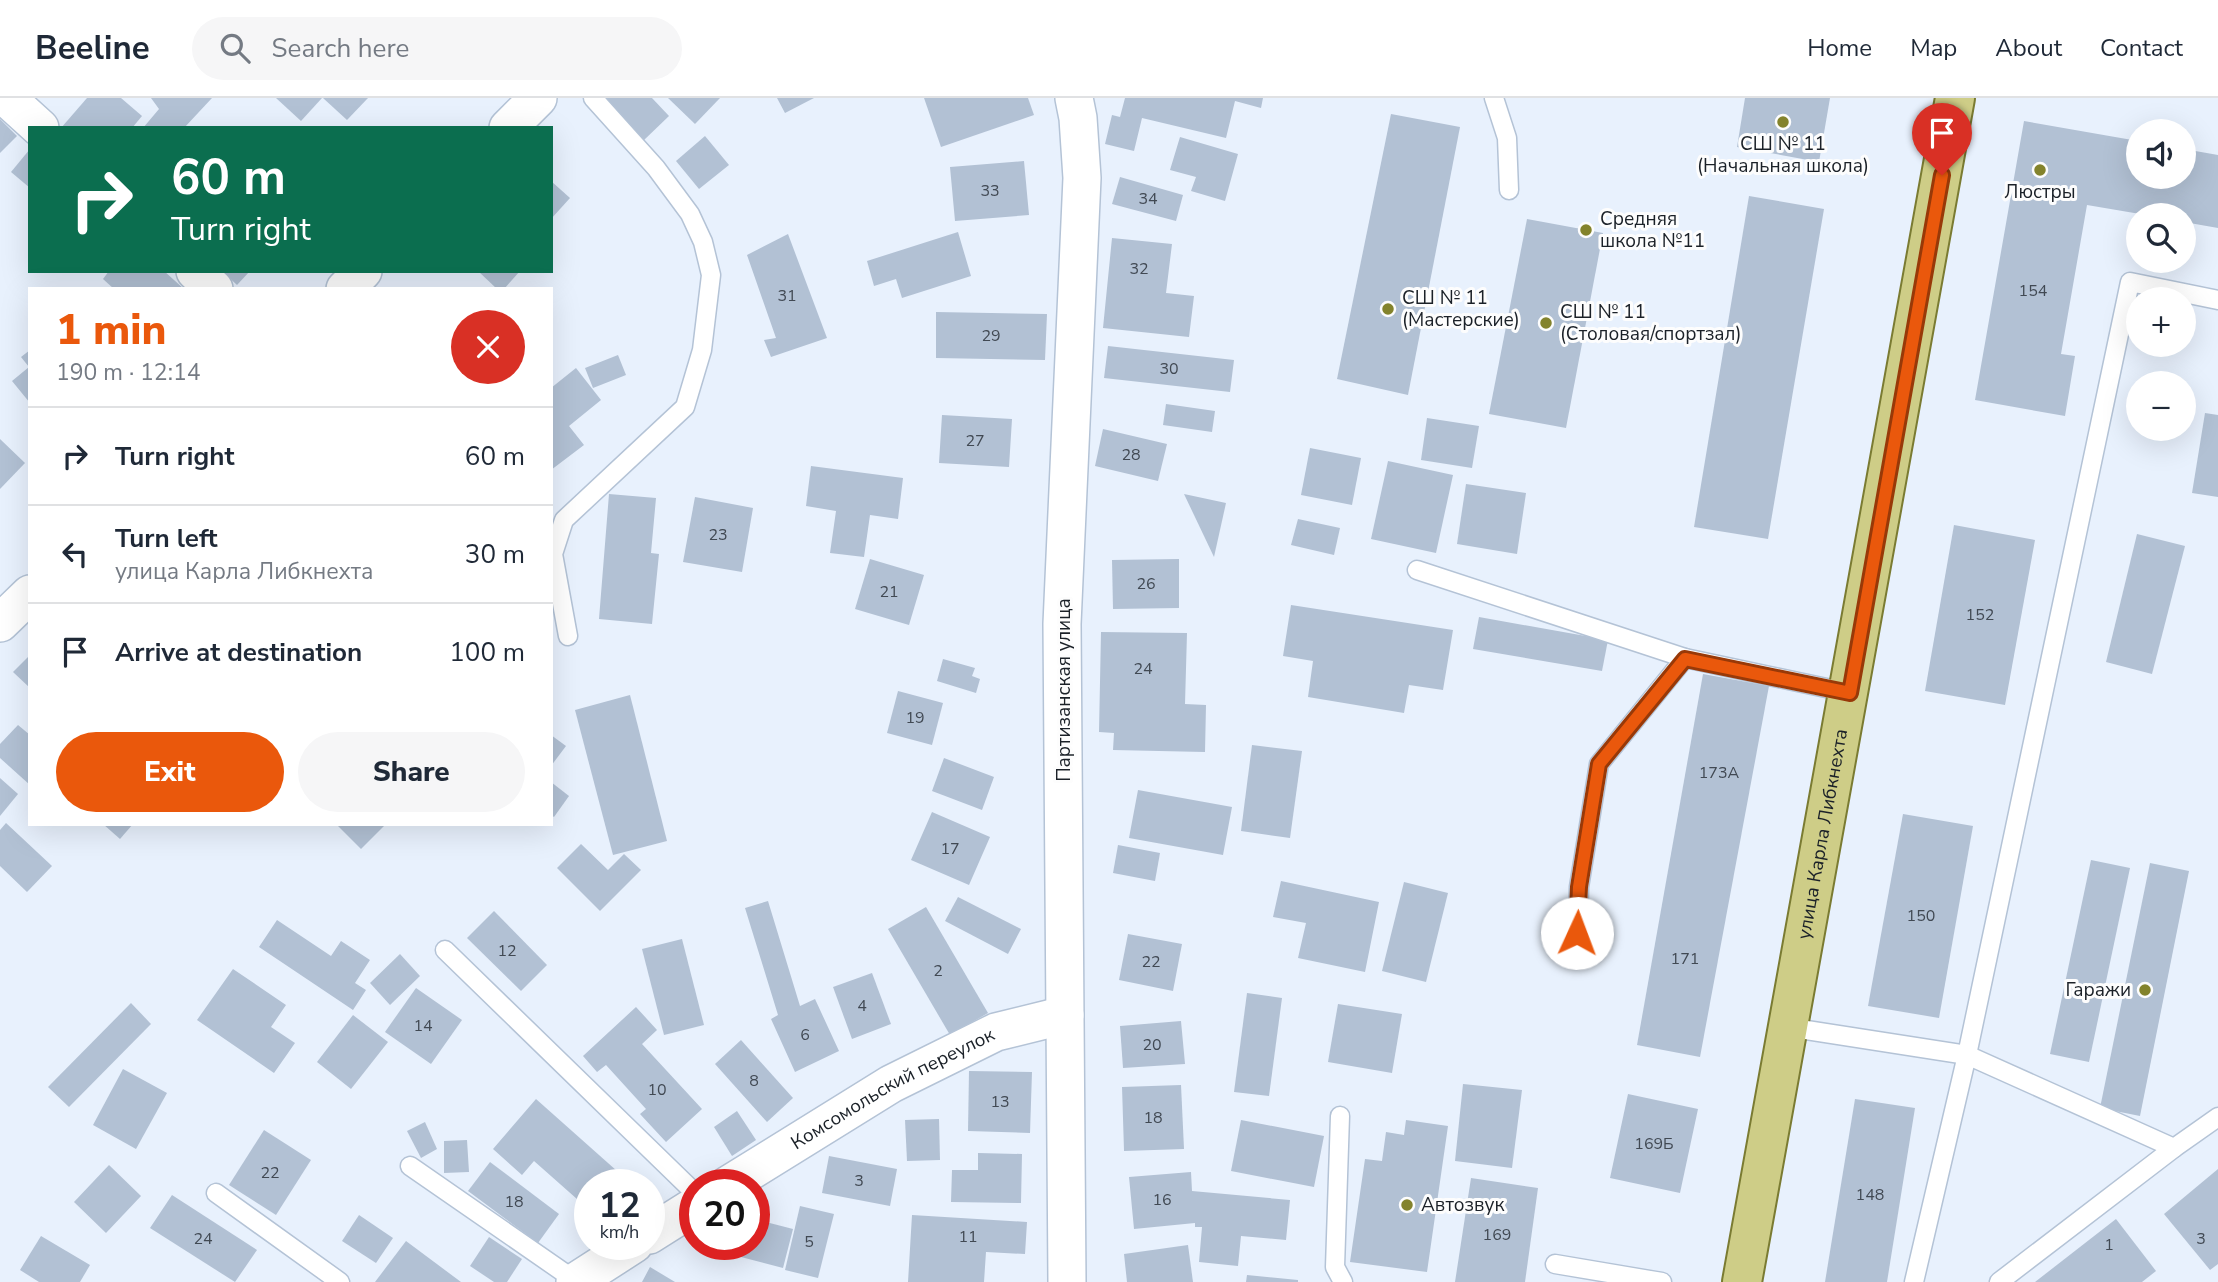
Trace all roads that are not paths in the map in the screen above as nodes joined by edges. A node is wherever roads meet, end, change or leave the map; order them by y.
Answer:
1 (7, 98) edge
2 (538, 98) edge
3 (593, 98) edge
4 (1074, 98) edge
5 (1494, 98) edge
6 (1955, 98) edge
7 (38, 126) edge
8 (510, 126) edge
9 (1509, 190) dead end
10 (197, 273) edge
11 (361, 273) edge
12 (212, 287) edge
13 (347, 287) edge
14 (2218, 300) edge
15 (1416, 570) dead end
16 (28, 596) edge
17 (0, 623) edge
18 (568, 636) dead end
19 (1685, 659) junction
20 (1850, 693) junction
21 (1577, 933) dead end
22 (445, 950) dead end
23 (1065, 1015) junction
24 (1787, 1027) junction
25 (1967, 1055) junction
26 (1340, 1115) dead end
27 (2218, 1117) edge
28 (2174, 1148) junction
29 (410, 1166) dead end
30 (754, 1169) edge
31 (679, 1177) edge
32 (216, 1193) dead end
33 (610, 1260) edge
34 (1555, 1264) dead end
35 (1615, 1278) edge
36 (340, 1282) edge
37 (576, 1282) edge
38 (1067, 1282) edge
39 (1343, 1282) edge
40 (1662, 1282) edge
41 (1742, 1282) edge
42 (1914, 1282) edge
43 (1999, 1282) edge

1 - 7 street
2 - 8 street
3 - 18 lane
4 - 23 street, Партизанская улица
5 - 9 lane
6 - 20 main road, улица Карла Либкнехта
10 - 12 street
11 - 13 street
14 - 25 lane
15 - 19 lane
16 - 17 street
19 - 20 lane
19 - 21 lane
20 - 24 main road, улица Карла Либкнехта
22 - 31 lane
23 - 30 street, Комсомольский переулок
23 - 38 street, Партизанская улица
24 - 25 lane
24 - 41 main road, улица Карла Либкнехта
25 - 28 lane
25 - 42 lane
26 - 39 lane
27 - 28 lane
28 - 43 lane
29 - 37 lane
32 - 36 lane
33 - 37 street
34 - 35 lane
35 - 40 lane

